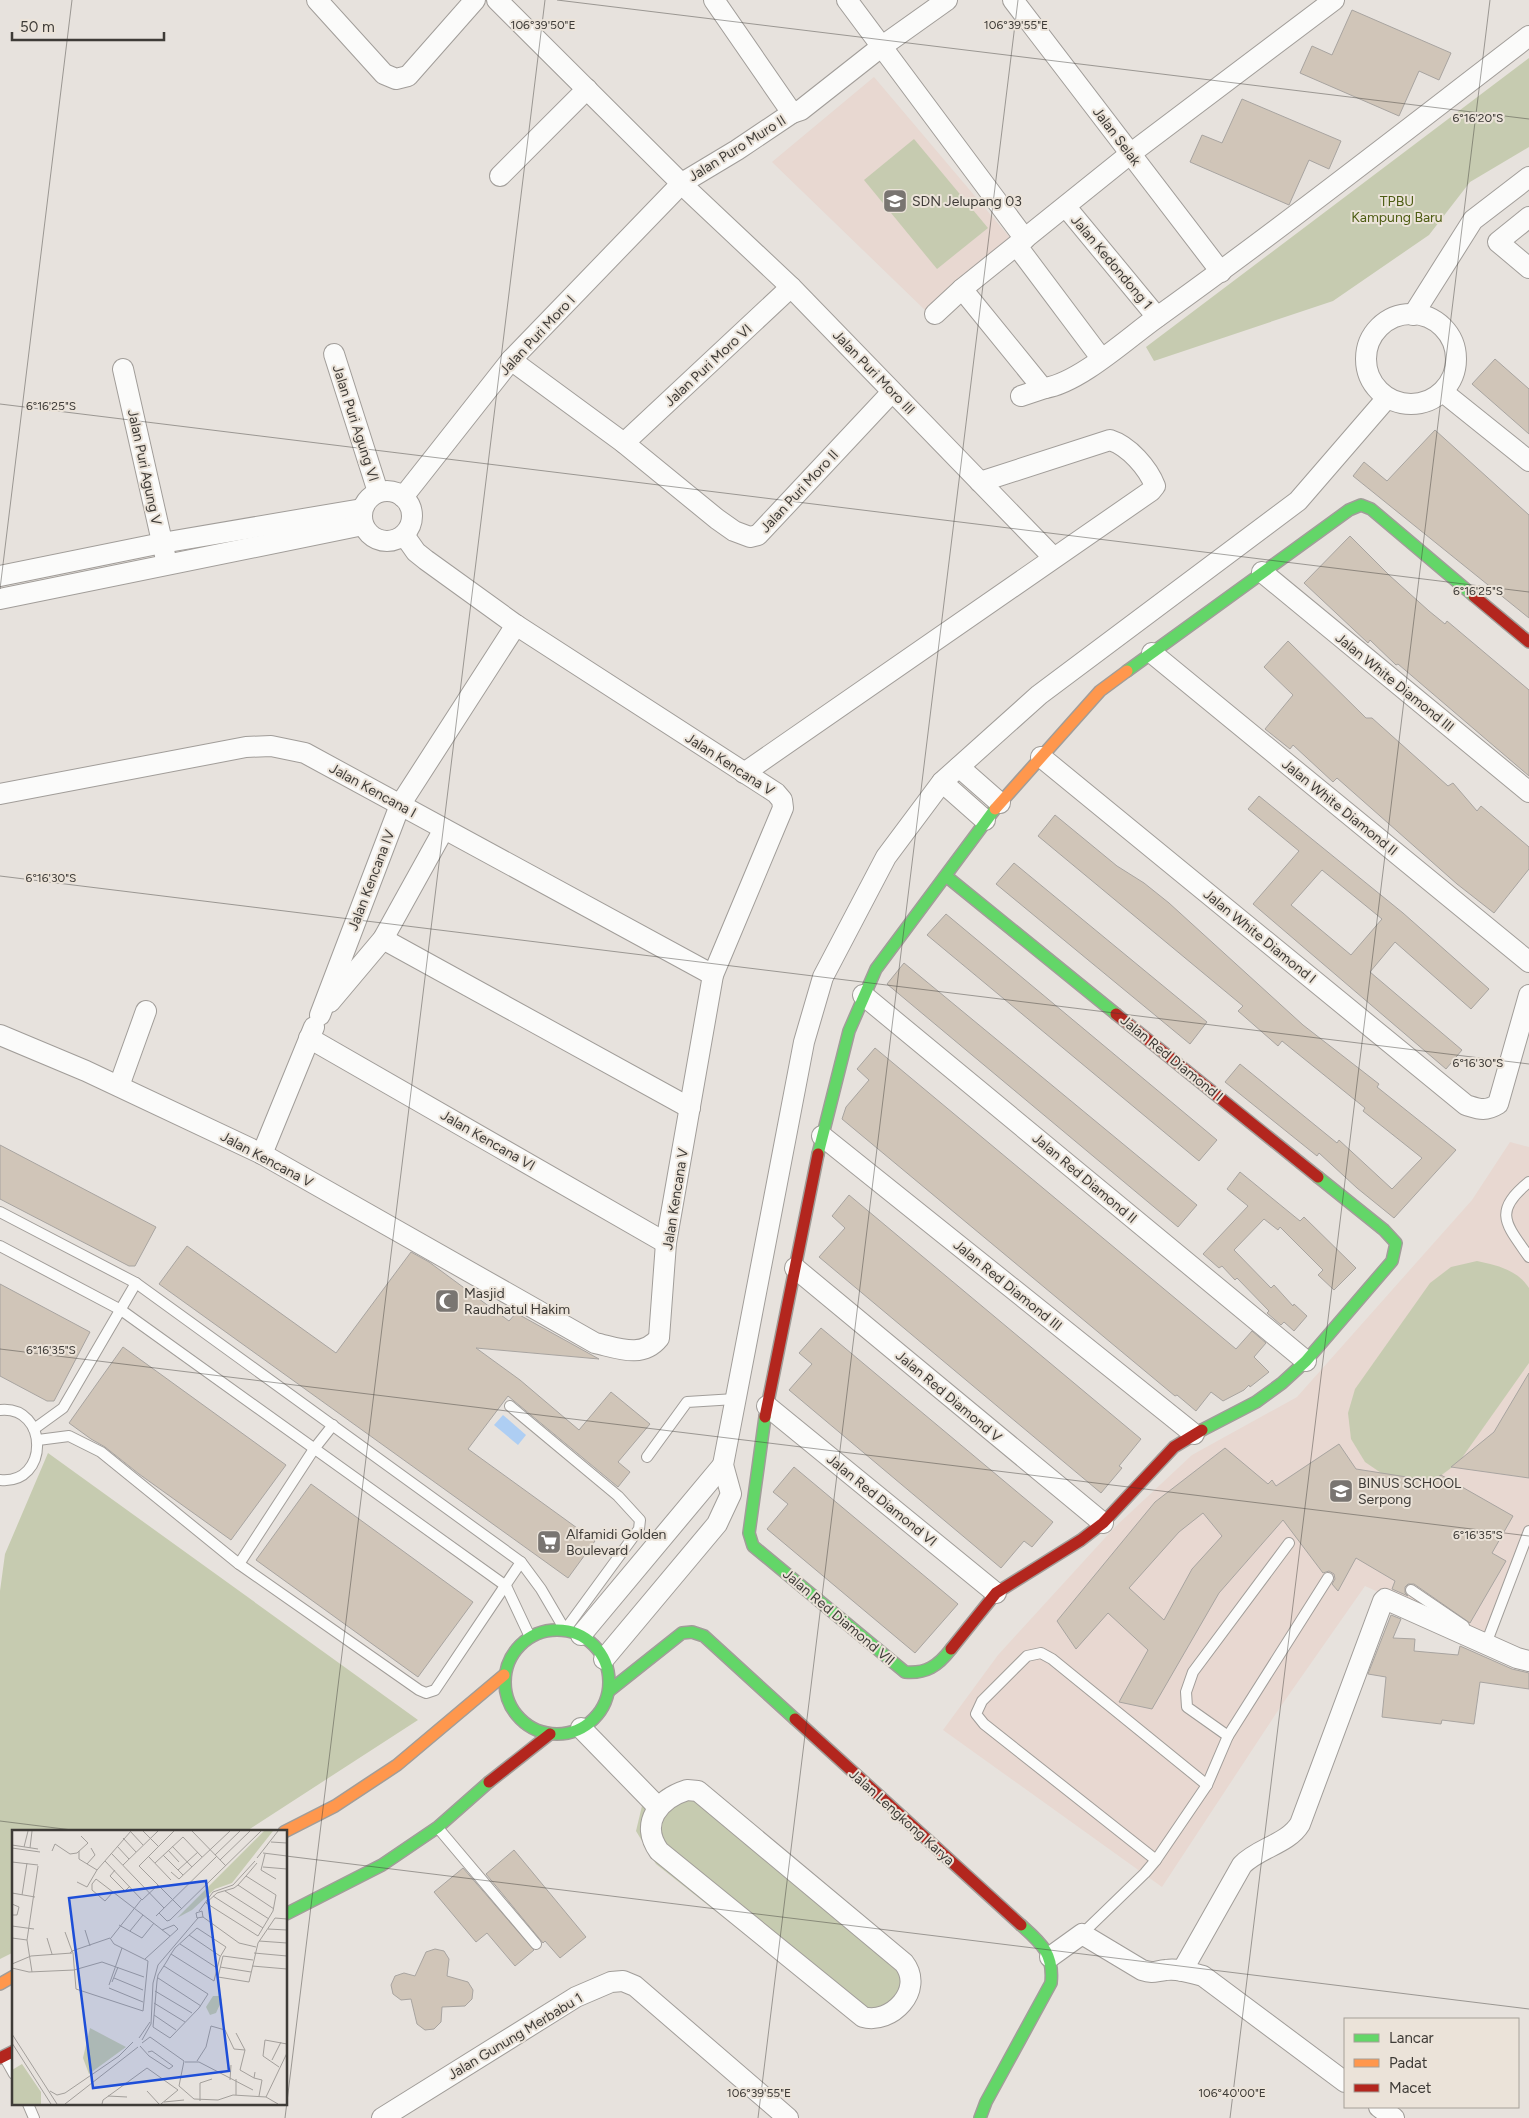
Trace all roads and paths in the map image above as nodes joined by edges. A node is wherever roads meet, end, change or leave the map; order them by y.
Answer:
1 (317, 0) edge
2 (475, 0) edge
3 (497, 0) edge
4 (714, 0) edge
5 (847, 0) edge
6 (947, 0) edge
7 (1013, 0) edge
8 (1334, 0) edge
9 (1529, 36) edge
10 (881, 47) junction
11 (586, 88) junction
12 (792, 114) junction
13 (1130, 154) junction
14 (500, 176) dead end
15 (1529, 177) edge
16 (686, 188) junction
17 (1066, 207) junction
18 (1529, 217) edge
19 (1021, 242) junction
20 (1529, 268) edge
21 (1221, 272) junction
22 (792, 288) junction
23 (962, 289) junction
24 (934, 314) dead end
25 (1413, 314) junction
26 (1157, 317) junction
27 (334, 354) dead end
28 (1101, 358) junction
29 (511, 360) junction
30 (123, 369) dead end
31 (1045, 388) junction
32 (892, 392) junction
33 (1443, 392) junction
34 (1021, 396) dead end
35 (1387, 398) junction
36 (624, 443) junction
37 (1529, 461) edge
38 (980, 482) junction
39 (378, 492) junction
40 (403, 497) junction
41 (362, 517) junction
42 (405, 542) junction
43 (162, 543) junction
44 (1053, 557) junction
45 (167, 564) junction
46 (1262, 572) junction
47 (0, 576) edge
48 (0, 599) edge
49 (516, 625) junction
50 (1529, 642) edge
51 (1152, 653) junction
52 (1042, 756) junction
53 (959, 767) junction
54 (744, 773) junction
55 (942, 782) junction
56 (1529, 792) edge
57 (0, 794) edge
58 (1000, 803) junction
59 (400, 805) junction
60 (985, 820) junction
61 (444, 829) junction
62 (946, 876) junction
63 (383, 939) junction
64 (1529, 962) edge
65 (713, 975) junction
66 (864, 995) junction
67 (1529, 995) edge
68 (146, 1012) dead end
69 (320, 1015) junction
70 (0, 1036) edge
71 (309, 1038) junction
72 (119, 1086) junction
73 (690, 1108) junction
74 (822, 1136) junction
75 (262, 1154) junction
76 (1529, 1182) edge
77 (0, 1212) edge
78 (666, 1243) junction
79 (0, 1246) edge
80 (1529, 1257) edge
81 (795, 1268) junction
82 (136, 1283) junction
83 (121, 1310) junction
84 (1306, 1361) junction
85 (735, 1400) junction
86 (510, 1406) dead end
87 (767, 1406) junction
88 (0, 1410) edge
89 (333, 1425) junction
90 (34, 1429) junction
91 (1194, 1434) junction
92 (38, 1440) junction
93 (314, 1449) junction
94 (648, 1457) dead end
95 (723, 1465) junction
96 (0, 1480) edge
97 (1103, 1523) junction
98 (1529, 1531) edge
99 (1289, 1543) dead end
100 (653, 1549) junction
101 (521, 1562) junction
102 (239, 1564) junction
103 (678, 1571) junction
104 (1328, 1578) dead end
105 (506, 1586) junction
106 (1412, 1590) dead end
107 (996, 1593) junction
108 (573, 1633) junction
109 (530, 1637) junction
110 (604, 1659) junction
111 (1529, 1661) edge
112 (504, 1675) junction
113 (609, 1691) junction
114 (581, 1728) junction
115 (550, 1734) junction
116 (1228, 1736) junction
117 (1206, 1785) junction
118 (658, 1807) junction
119 (438, 1827) junction
120 (288, 1830) edge
121 (1156, 1860) junction
122 (288, 1913) edge
123 (1087, 1929) junction
124 (536, 1944) dead end
125 (1050, 1957) junction
126 (1182, 1971) junction
127 (12, 1977) edge
128 (0, 1984) edge
129 (4, 2054) edge
130 (12, 2070) edge
131 (1344, 2081) edge
132 (29, 2106) edge
133 (1380, 2108) edge
134 (34, 2118) edge
135 (382, 2118) edge
136 (788, 2118) edge
137 (980, 2118) edge
138 (1394, 2118) edge

1 - 2 street
3 - 11 street
4 - 12 street
5 - 10 street
6 - 10 street, Jalan Puro Muro II
7 - 13 street, Jalan Selak
8 - 13 street
9 - 21 street
10 - 12 street, Jalan Puro Muro II
10 - 19 street
11 - 14 street
11 - 16 street
12 - 16 street, Jalan Puro Muro II
13 - 17 street
13 - 21 street, Jalan Selak
15 - 25 street
16 - 22 street, Jalan Puri Moro III
16 - 29 street, Jalan Puri Moro I
17 - 19 street
17 - 26 street, Jalan Kedondong 1
18 - 20 street
19 - 23 street
19 - 28 street
21 - 26 street
22 - 32 street, Jalan Puri Moro III
22 - 36 street, Jalan Puri Moro VI
23 - 24 street
23 - 31 street
25 - 33 street
25 - 35 street
26 - 28 street
27 - 39 street, Jalan Puri Agung VI
28 - 31 street
29 - 36 street
29 - 40 street, Jalan Puri Moro I
30 - 43 street, Jalan Puri Agung V
31 - 34 street
32 - 36 street, Jalan Puri Moro II
32 - 38 street, Jalan Puri Moro III
33 - 35 street
33 - 37 street
35 - 53 street
38 - 44 street, Jalan Puri Moro III
38 - 44 street
39 - 40 street
39 - 41 street
40 - 42 street
41 - 42 street
41 - 43 street
41 - 45 street
42 - 49 street, Jalan Kencana V
43 - 45 street, Jalan Puri Agung V
43 - 47 street
44 - 54 street
45 - 48 street
46 - 50 street
46 - 51 street
46 - 56 street, Jalan White Diamond III
49 - 54 street, Jalan Kencana V
49 - 59 street, Jalan Kencana IV
51 - 52 street
51 - 64 street, Jalan White Diamond II
52 - 58 street
52 - 67 street, Jalan White Diamond I
53 - 55 street
53 - 58 street
54 - 65 street, Jalan Kencana V
55 - 60 street
55 - 85 street
57 - 59 street, Jalan Kencana I
58 - 60 street
59 - 61 street, Jalan Kencana I
59 - 69 street, Jalan Kencana IV
60 - 62 street
61 - 63 street, Jalan Kencana IV
61 - 65 street, Jalan Kencana I
62 - 66 street
62 - 84 street, Jalan Red Diamond I
63 - 69 street, Jalan Kencana IV
63 - 73 street
65 - 73 street, Jalan Kencana V
66 - 74 street
66 - 84 street, Jalan Red Diamond II
68 - 72 street
69 - 71 street, Jalan Kencana IV
70 - 72 street, Jalan Kencana V
71 - 75 street, Jalan Kencana IV
71 - 78 street, Jalan Kencana VI
72 - 75 street, Jalan Kencana V
73 - 78 street, Jalan Kencana V
74 - 81 street
74 - 91 street, Jalan Red Diamond III
75 - 78 street, Jalan Kencana V
76 - 80 lane
77 - 82 lane
79 - 83 lane
81 - 87 street
81 - 97 street, Jalan Red Diamond V
82 - 83 lane
82 - 89 lane
83 - 90 lane
83 - 93 lane
84 - 91 street
85 - 94 lane
85 - 95 street
86 - 108 lane
87 - 107 street, Jalan Red Diamond VI
87 - 107 street, Jalan Red Diamond VII
88 - 90 lane
89 - 93 lane
89 - 101 lane
90 - 92 lane
91 - 97 street
92 - 96 lane
92 - 102 lane
93 - 102 lane
93 - 105 lane
95 - 100 street
95 - 103 street
97 - 107 street
98 - 106 lane
99 - 116 lane
100 - 103 street
100 - 108 street
101 - 105 lane
101 - 108 lane
102 - 105 lane
103 - 110 street
104 - 116 lane
105 - 109 lane
108 - 109 street
108 - 110 street
109 - 112 street
110 - 113 street
111 - 126 street
112 - 115 street
112 - 120 street
113 - 114 street
113 - 125 street, Jalan Lengkong Karya
114 - 115 street
114 - 118 street
115 - 119 street
116 - 117 lane
117 - 121 lane
117 - 121 lane
118 - 118 street
119 - 122 street
119 - 124 lane
121 - 123 lane
123 - 125 street
123 - 126 street
125 - 137 street
126 - 131 street
127 - 128 street
129 - 130 lane
132 - 134 lane
133 - 138 street
135 - 136 street, Jalan Gunung Merbabu 1

